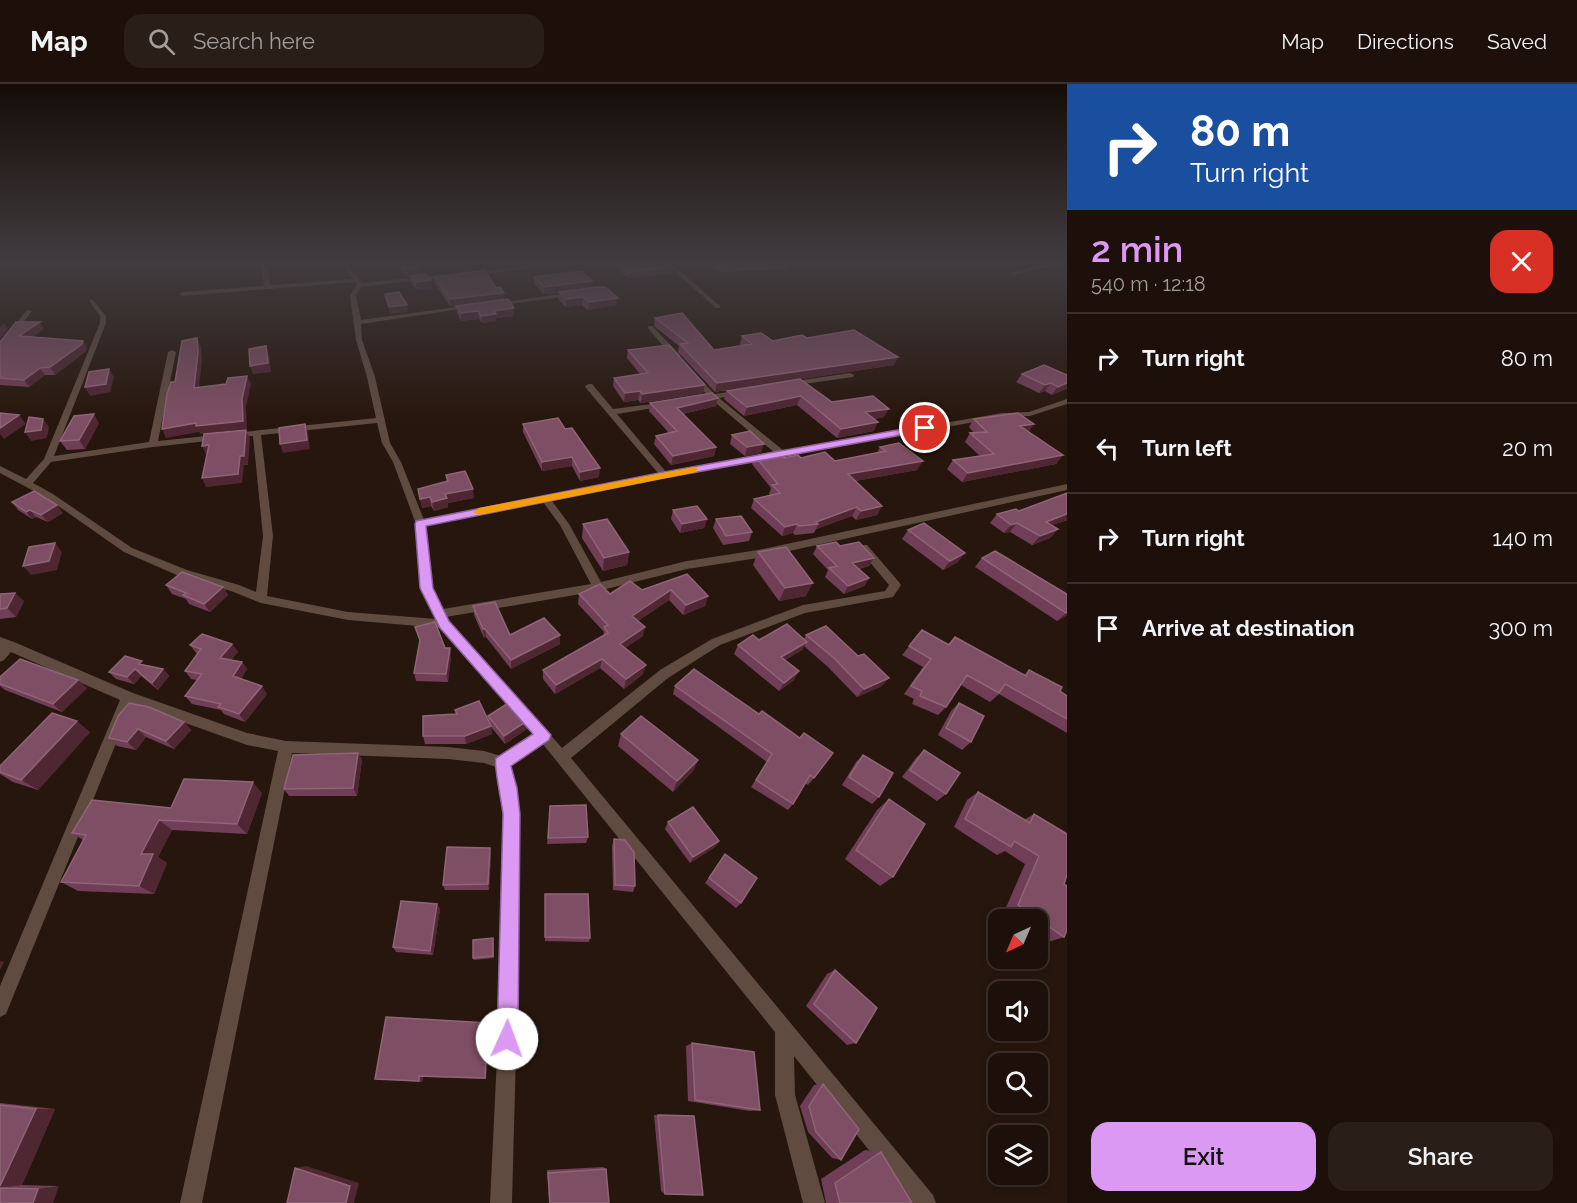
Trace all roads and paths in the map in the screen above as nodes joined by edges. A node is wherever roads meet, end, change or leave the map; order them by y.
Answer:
1 (25, 315) edge
2 (102, 315) edge
3 (356, 315) edge
4 (411, 315) edge
5 (358, 322) junction
6 (650, 327) dead end
7 (0, 348) edge
8 (172, 352) dead end
9 (681, 362) edge
10 (689, 371) edge
11 (850, 375) dead end
12 (781, 385) edge
13 (589, 386) dead end
14 (747, 391) edge
15 (713, 397) junction
16 (690, 400) edge
17 (1067, 401) edge
18 (679, 402) edge
19 (612, 412) junction
20 (380, 420) junction
21 (256, 433) junction
22 (153, 444) junction
23 (783, 455) junction
24 (48, 460) junction
25 (0, 469) edge
26 (664, 475) junction
27 (28, 483) junction
28 (1067, 488) edge
29 (545, 498) junction
30 (420, 524) junction
31 (853, 535) junction
32 (598, 587) junction
33 (261, 600) junction
34 (442, 619) junction
35 (5, 643) edge
36 (0, 657) edge
37 (128, 697) junction
38 (543, 735) junction
39 (286, 747) junction
40 (561, 757) junction
41 (502, 763) junction
42 (0, 1008) edge
43 (784, 1028) junction
44 (191, 1203) edge
45 (501, 1203) edge
46 (814, 1203) edge
47 (925, 1203) edge

1 - 7 street
2 - 24 street
3 - 5 street
4 - 5 street
5 - 20 street
6 - 9 street
8 - 22 street
10 - 15 street
11 - 12 street
13 - 19 street
14 - 15 street
15 - 16 street
15 - 23 street
17 - 23 street
18 - 19 street
19 - 26 street
20 - 21 street
20 - 30 street
21 - 22 street
21 - 33 street
22 - 24 street
23 - 26 street
24 - 27 street
25 - 27 street
26 - 29 street
27 - 33 street
28 - 31 street
29 - 30 street
29 - 32 street
30 - 34 street
31 - 32 street
31 - 40 street
32 - 34 street
33 - 34 street
34 - 38 street
35 - 36 street
35 - 37 street
37 - 39 street
37 - 42 street
38 - 40 street
38 - 41 street
39 - 41 street
39 - 44 street
40 - 43 street
41 - 45 street
43 - 46 street
43 - 47 street

